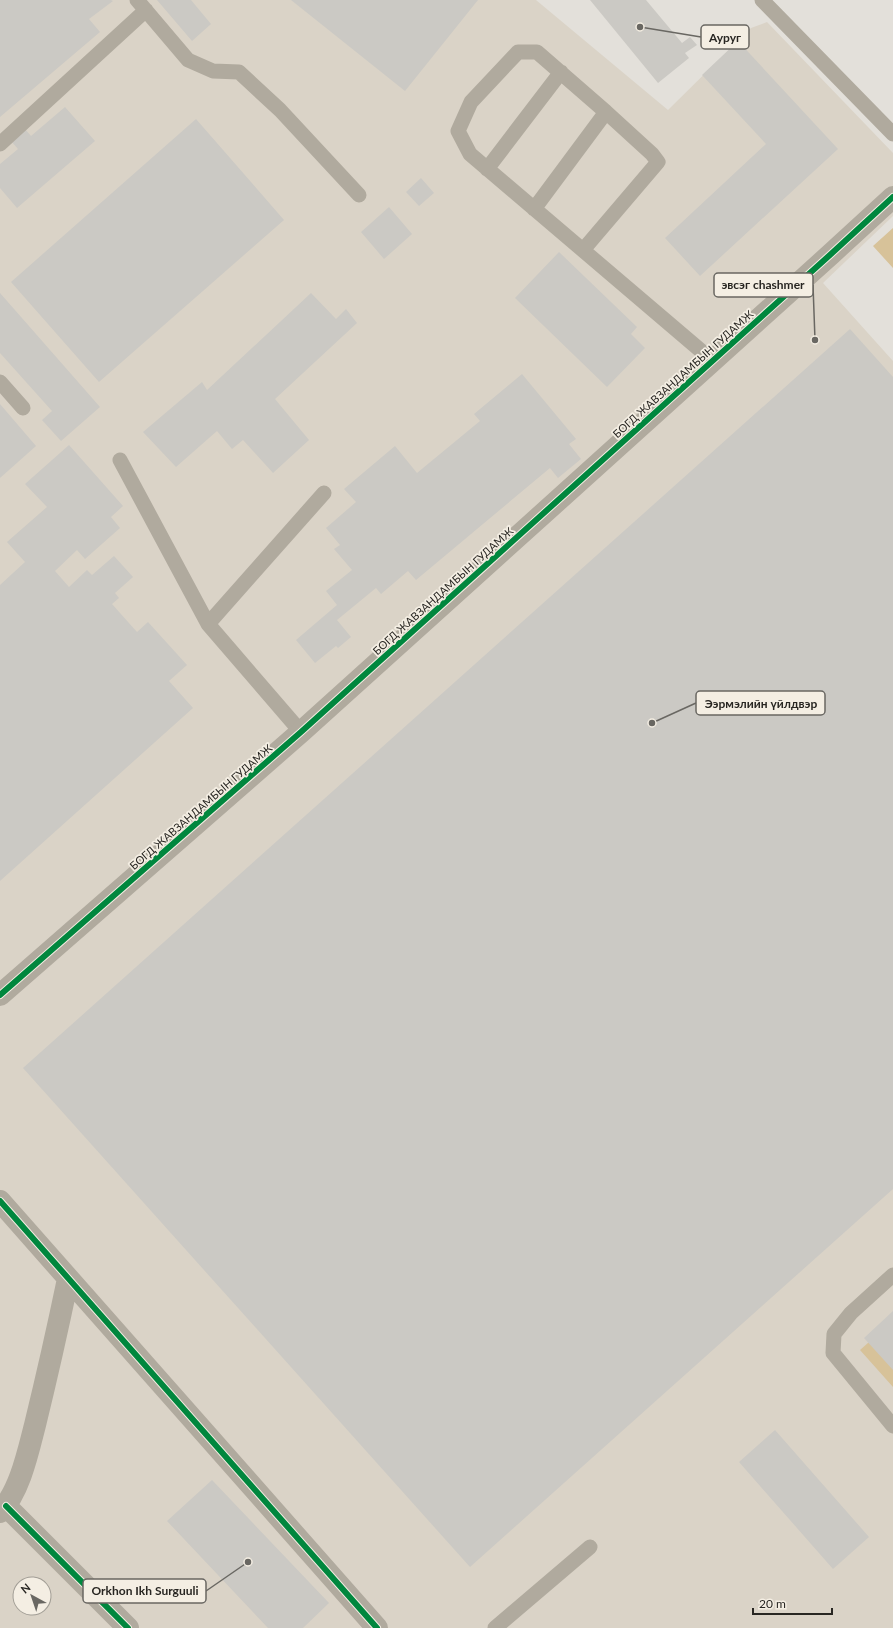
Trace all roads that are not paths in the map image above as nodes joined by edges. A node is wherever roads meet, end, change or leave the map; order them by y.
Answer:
1 (762, 0) edge
2 (142, 5) edge
3 (561, 72) junction
4 (606, 112) junction
5 (893, 134) edge
6 (0, 144) edge
7 (487, 169) junction
8 (359, 195) dead end
9 (893, 197) edge
10 (534, 209) junction
11 (583, 250) junction
12 (713, 361) junction
13 (0, 382) edge
14 (23, 408) dead end
15 (120, 460) dead end
16 (324, 493) dead end
17 (208, 624) junction
18 (301, 732) junction
19 (0, 995) edge
20 (0, 1201) edge
21 (893, 1275) edge
22 (68, 1279) junction
23 (893, 1426) edge
24 (3, 1509) edge
25 (590, 1547) dead end
26 (128, 1628) edge
27 (377, 1628) edge
28 (496, 1628) edge

1 - 5 lane
2 - 6 lane
2 - 8 lane
3 - 4 lane
3 - 7 lane
3 - 7 lane
4 - 10 lane
4 - 11 lane
7 - 10 lane
9 - 12 street, БОГД ЖАВЗАНДАМБЫН ГУДАМЖ
10 - 11 lane
11 - 12 lane
12 - 18 street, БОГД ЖАВЗАНДАМБЫН ГУДАМЖ
13 - 14 lane
15 - 17 lane
16 - 17 lane
17 - 18 lane
18 - 19 street, БОГД ЖАВЗАНДАМБЫН ГУДАМЖ
20 - 22 street
21 - 23 lane
22 - 24 street
22 - 27 street
24 - 26 street
25 - 28 lane

